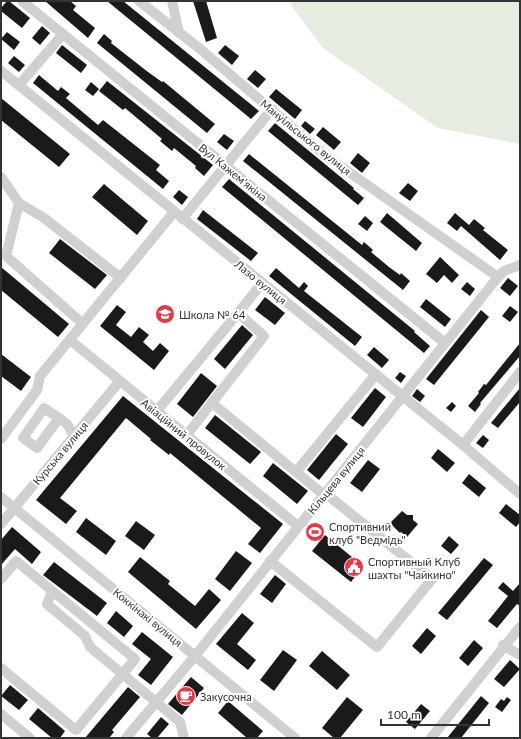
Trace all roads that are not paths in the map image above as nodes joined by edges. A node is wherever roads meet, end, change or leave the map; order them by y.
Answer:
1 (22, 1) edge
2 (139, 1) edge
3 (172, 1) edge
4 (180, 33) junction
5 (63, 34) junction
6 (1, 71) edge
7 (19, 86) junction
8 (272, 109) junction
9 (226, 166) junction
10 (1, 177) edge
11 (19, 203) junction
12 (178, 216) junction
13 (520, 264) edge
14 (498, 277) junction
15 (121, 278) junction
16 (262, 283) junction
17 (238, 313) junction
18 (83, 324) junction
19 (70, 340) junction
20 (445, 343) junction
21 (520, 372) edge
22 (376, 374) junction
23 (119, 382) junction
24 (403, 396) junction
25 (212, 403) junction
26 (156, 412) junction
27 (59, 418) dead end
28 (74, 436) junction
29 (186, 436) junction
30 (1, 439) edge
31 (463, 445) junction
32 (296, 472) junction
33 (324, 494) junction
34 (520, 494) edge
35 (1, 497) edge
36 (14, 508) junction
37 (1, 524) edge
38 (298, 526) junction
39 (270, 561) junction
40 (1, 579) edge
41 (52, 591) junction
42 (520, 627) edge
43 (504, 646) junction
44 (520, 655) edge
45 (195, 656) junction
46 (1, 668) edge
47 (123, 674) junction
48 (156, 702) junction
49 (1, 714) edge
50 (76, 730) junction
51 (30, 738) edge
52 (69, 738) edge
53 (126, 738) edge
54 (184, 738) edge
55 (295, 738) edge
56 (431, 738) edge

1 - 5 street, Вул Кажем'якіна
2 - 4 street, Мануільського вулиця
3 - 4 street
4 - 8 street, Мануільського вулиця
5 - 7 street
5 - 9 street, Вул Кажем'якіна
6 - 7 street, Лазо вулиця
7 - 12 street, Лазо вулиця
8 - 9 street
8 - 14 street, Мануільського вулиця
9 - 12 street
9 - 20 street, Вул Кажем'якіна
10 - 11 street
11 - 15 street
11 - 18 street
12 - 15 street
12 - 16 street, Лазо вулиця
13 - 14 street
14 - 20 street, Кільцева вулиця
15 - 18 street
16 - 17 street
16 - 22 street, Лазо вулиця
17 - 25 street
17 - 26 street
18 - 19 street
19 - 23 street, Авіаційний провулок
19 - 30 street
20 - 24 street, Кільцева вулиця
21 - 31 street
22 - 24 street, Лазо вулиця
22 - 32 street
23 - 26 street, Авіаційний провулок
23 - 28 street, Курська вулиця
24 - 31 street, Лазо вулиця
24 - 33 street, Кільцева вулиця
25 - 29 street
25 - 32 street
26 - 29 street, Авіаційний провулок
27 - 28 street
28 - 36 street, Курська вулиця
29 - 38 street, Авіаційний провулок
31 - 34 street, Лазо вулиця
32 - 33 street
33 - 38 street, Кільцева вулиця
33 - 39 street
35 - 36 street, Коккінакі вулиця
36 - 37 street, Курська вулиця
36 - 45 street, Коккінакі вулиця
38 - 39 street, Кільцева вулиця
39 - 45 street, Кільцева вулиця
40 - 41 street
41 - 47 street
41 - 47 street
42 - 43 street
43 - 44 street
43 - 56 street
45 - 48 street, Кільцева вулиця
45 - 55 street, Коккінакі вулиця
46 - 50 street
47 - 48 street
47 - 50 street
48 - 53 street, Кільцева вулиця
48 - 54 street
49 - 51 street
50 - 52 street

